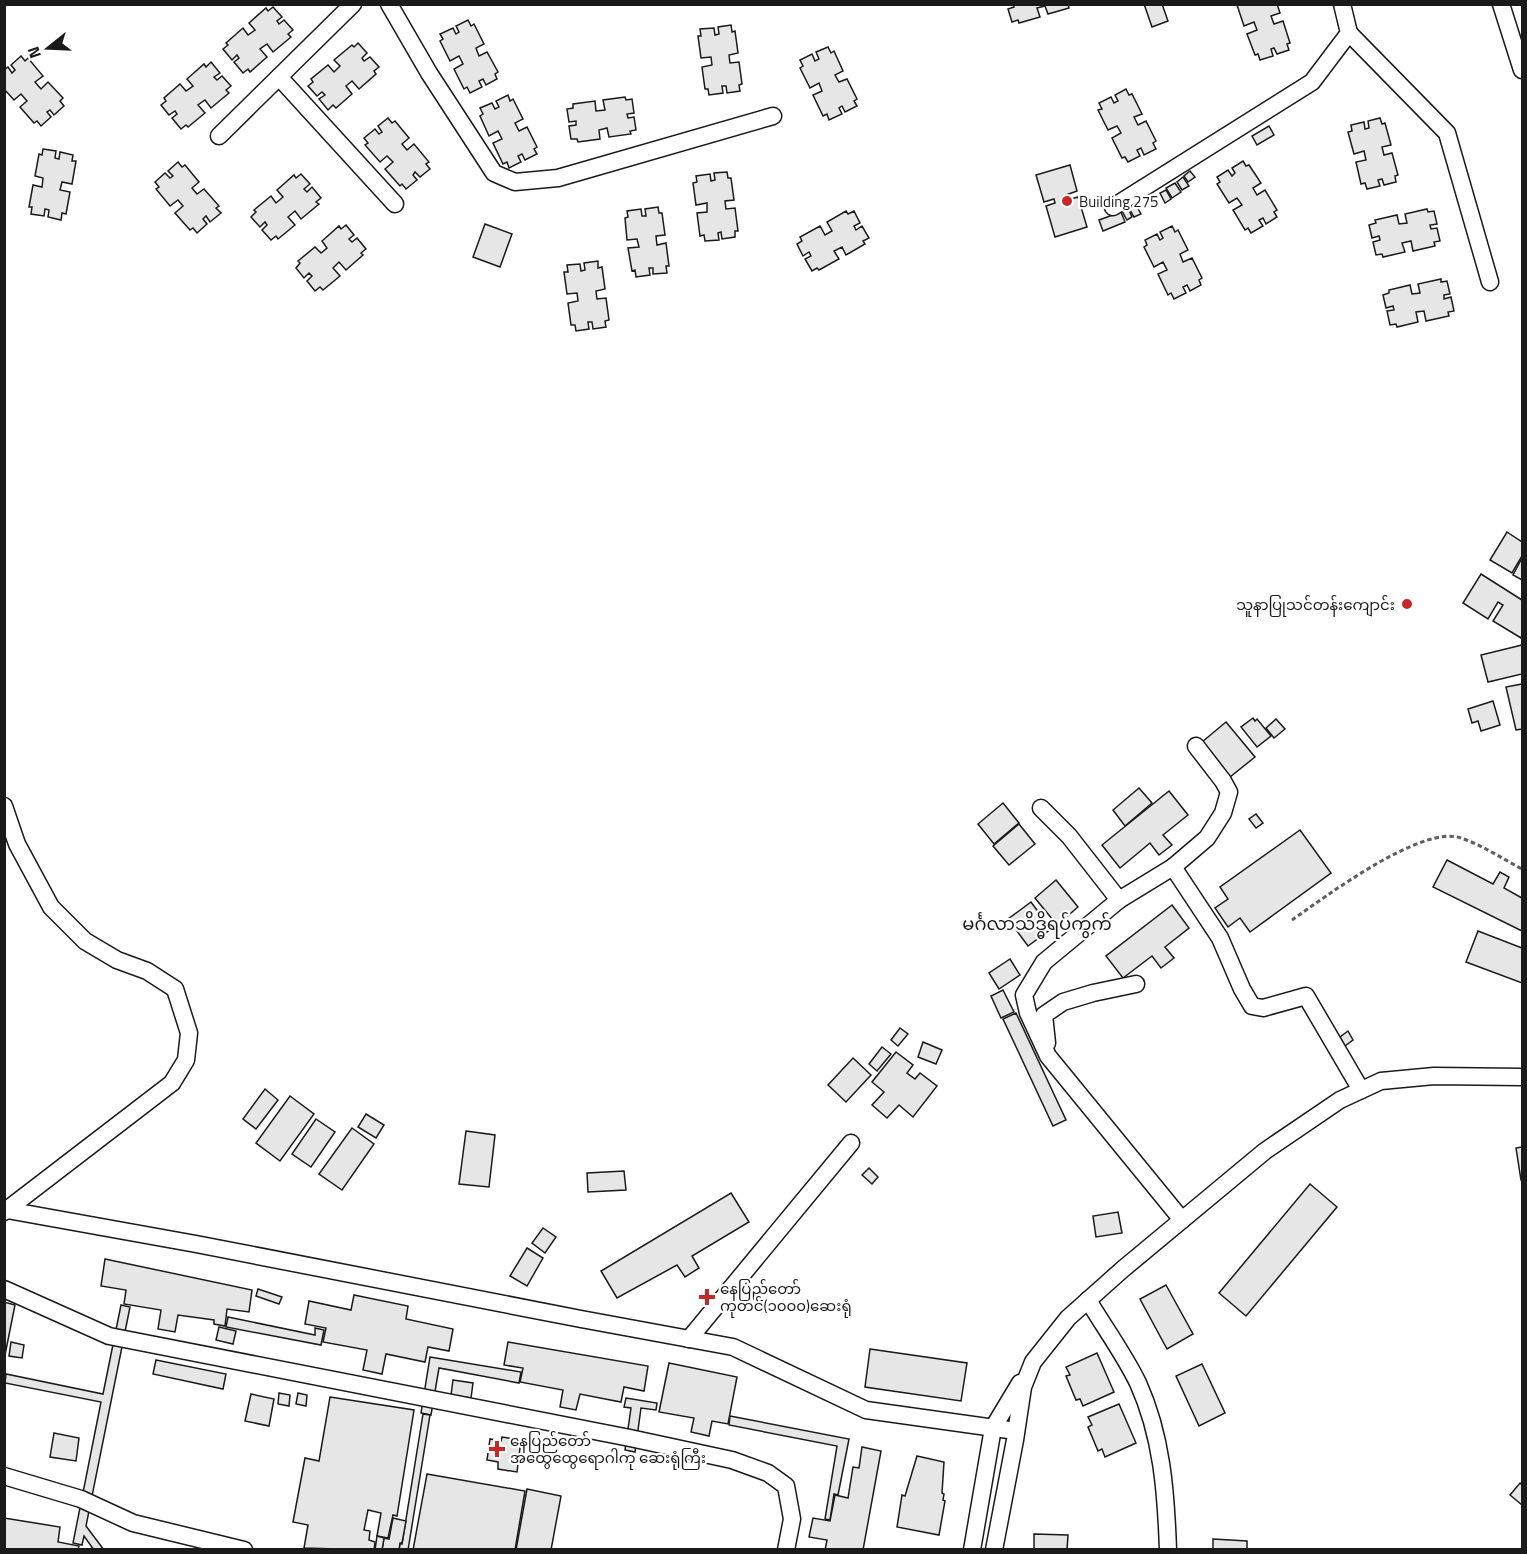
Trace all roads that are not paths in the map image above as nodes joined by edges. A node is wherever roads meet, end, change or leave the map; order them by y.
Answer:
1 (353, 4) edge
2 (389, 4) edge
3 (1342, 4) edge
4 (1500, 4) edge
5 (1349, 33) junction
6 (1522, 70) edge
7 (279, 77) junction
8 (773, 117) dead end
9 (219, 136) dead end
10 (395, 204) dead end
11 (1113, 207) dead end
12 (1490, 282) dead end
13 (1196, 746) dead end
14 (4, 806) edge
15 (1041, 807) dead end
16 (1173, 867) junction
17 (1119, 900) junction
18 (1136, 984) dead end
19 (1048, 1056) junction
20 (1522, 1077) edge
21 (1361, 1090) junction
22 (850, 1143) dead end
23 (6, 1211) edge
24 (1182, 1220) junction
25 (4, 1289) edge
26 (1088, 1300) junction
27 (689, 1339) junction
28 (1033, 1362) junction
29 (993, 1428) junction
30 (1016, 1431) junction
31 (4, 1476) edge
32 (224, 1547) edge
33 (244, 1550) edge
34 (786, 1550) edge
35 (972, 1550) edge
36 (994, 1550) edge
37 (1168, 1550) edge

1 - 7 street
2 - 8 street
3 - 5 street
4 - 6 street
5 - 11 street
5 - 12 street
7 - 9 street
7 - 10 street
13 - 16 street
14 - 23 street
15 - 17 street
16 - 17 street
16 - 21 street
17 - 19 street
18 - 19 street
19 - 24 street
20 - 21 street
21 - 24 street
22 - 27 street
23 - 27 street
24 - 26 street
25 - 34 street
26 - 28 street
26 - 37 street
27 - 29 street
28 - 29 street
28 - 30 street
29 - 30 street
29 - 35 street
30 - 36 street
31 - 32 street
32 - 33 street

